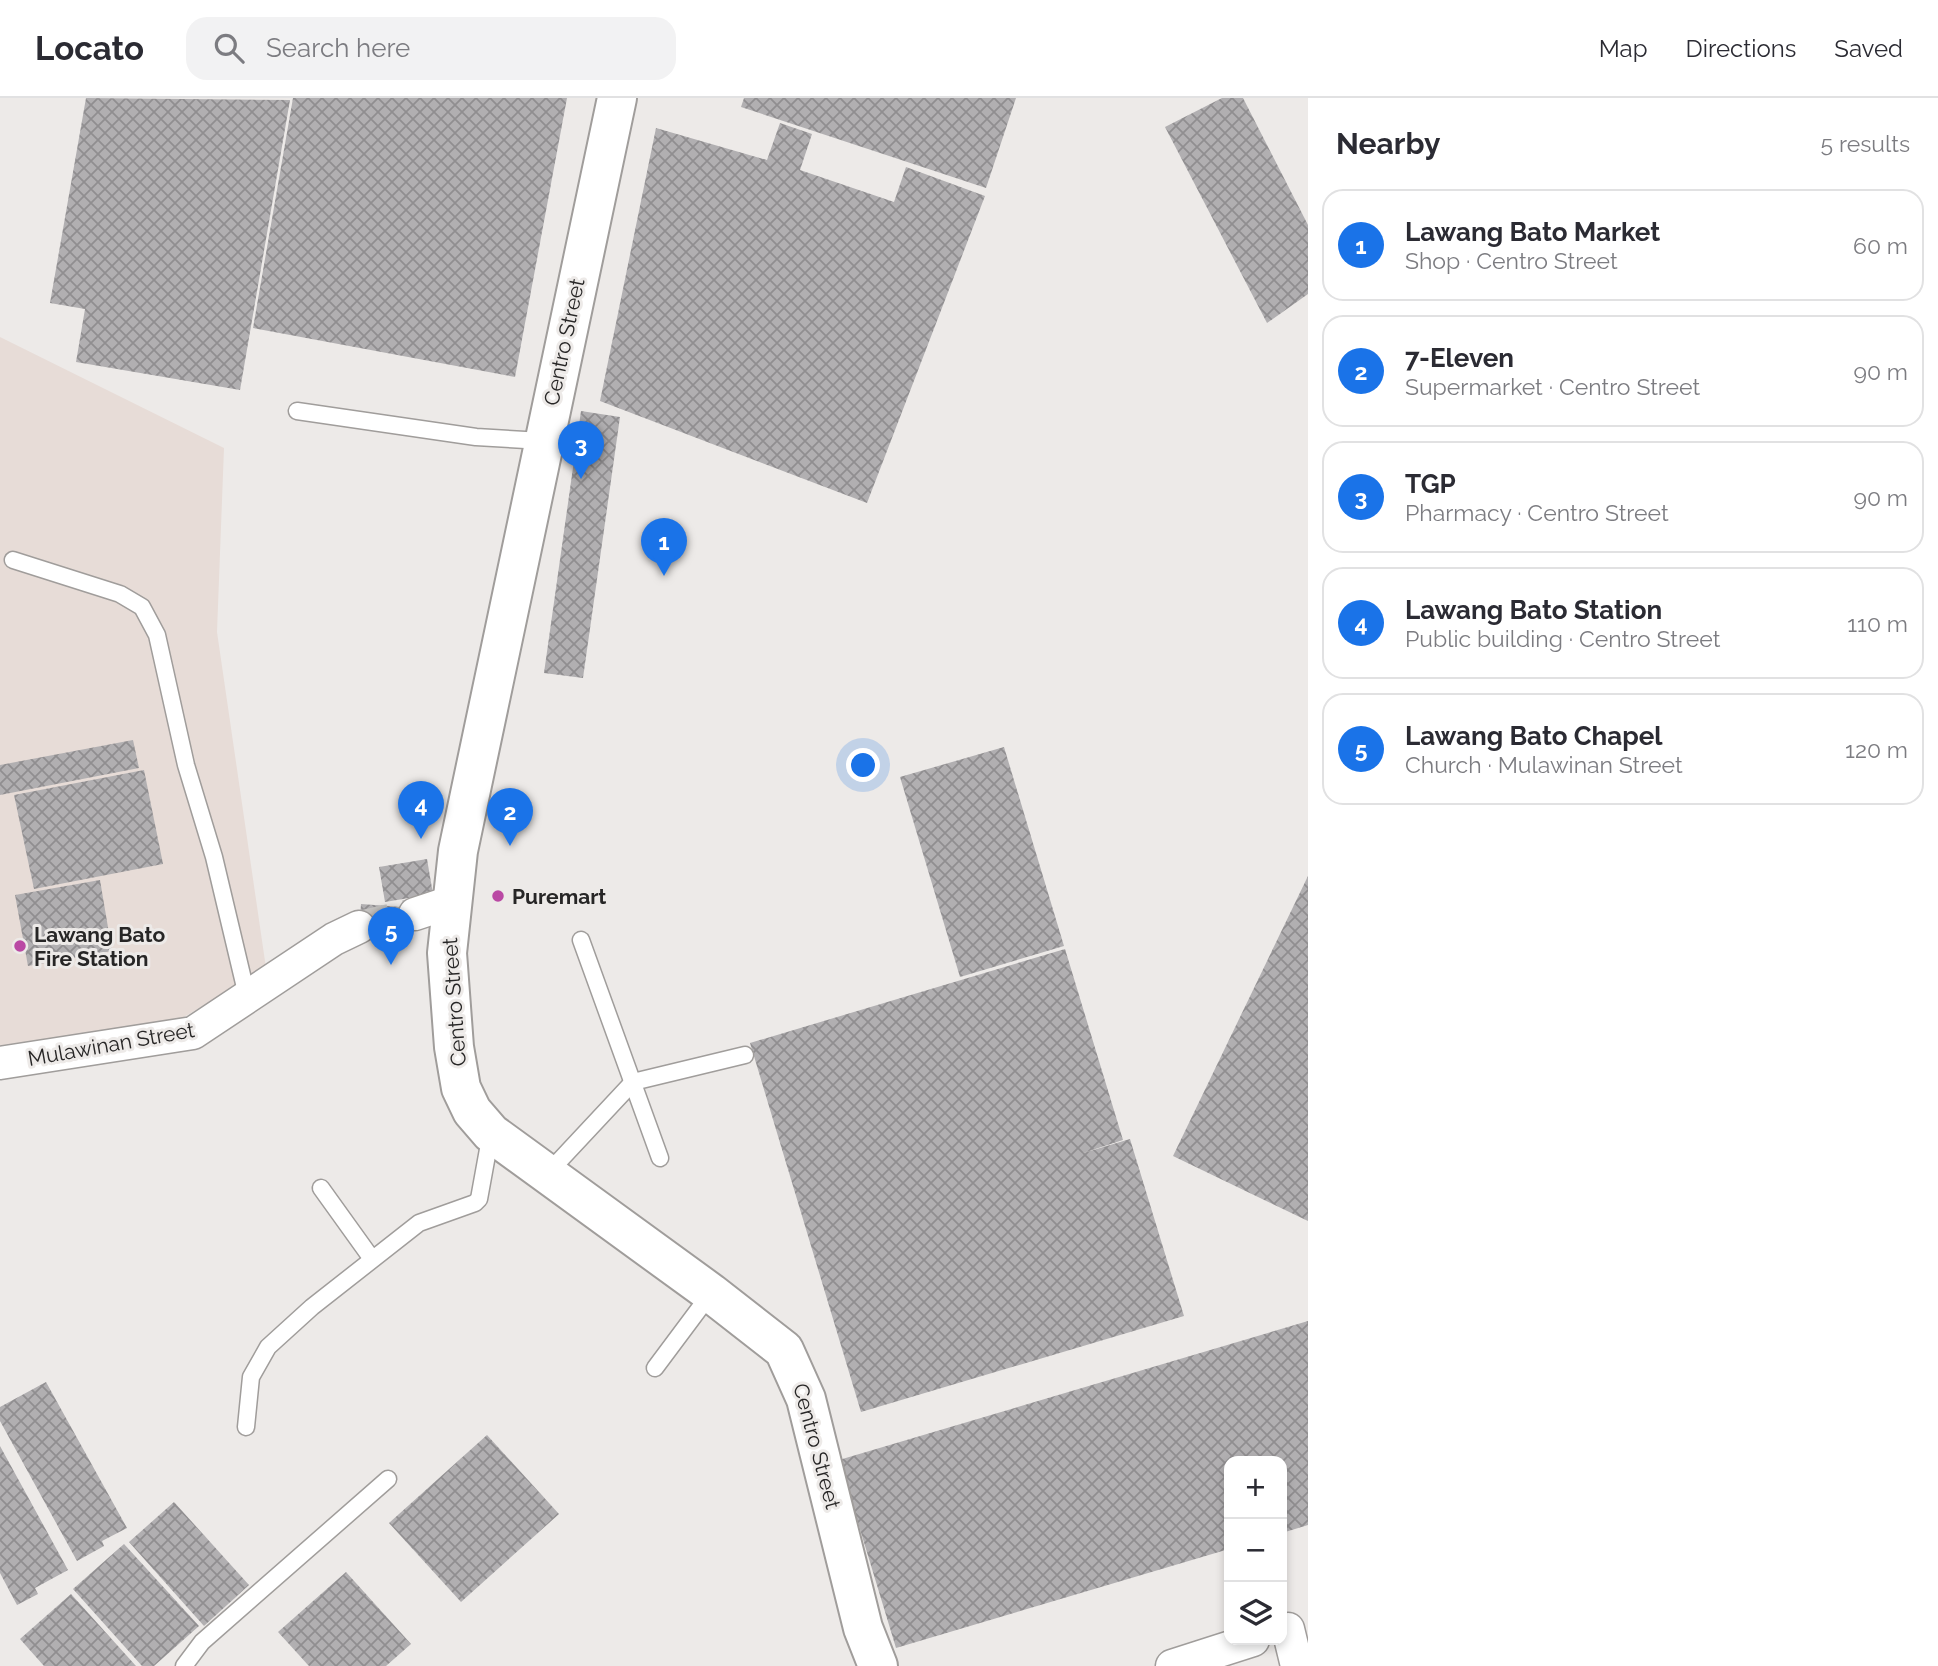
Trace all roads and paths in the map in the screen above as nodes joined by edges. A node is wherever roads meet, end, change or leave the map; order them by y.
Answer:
1 (617, 98) edge
2 (297, 411) dead end
3 (543, 441) junction
4 (13, 560) dead end
5 (451, 902) junction
6 (415, 914) tunnel mouth
7 (359, 927) tunnel mouth
8 (581, 940) dead end
9 (247, 996) junction
10 (745, 1055) dead end
11 (0, 1063) edge
12 (633, 1082) junction
13 (491, 1133) junction
14 (660, 1158) dead end
15 (547, 1174) junction
16 (321, 1188) dead end
17 (372, 1259) junction
18 (711, 1293) junction
19 (655, 1368) dead end
20 (246, 1427) dead end
21 (388, 1479) dead end
22 (1292, 1627) edge
23 (1237, 1645) edge
24 (184, 1666) edge
25 (878, 1666) edge
26 (1172, 1666) edge
27 (1297, 1666) edge

1 - 3 main road, Centro Street
2 - 3 lane
3 - 5 main road, Centro Street
4 - 9 lane
5 - 6 street
5 - 13 main road, Centro Street
7 - 9 street, Mulawinan Street
8 - 12 lane
9 - 11 street, Mulawinan Street
10 - 12 lane
12 - 14 lane
12 - 15 lane
13 - 15 main road, Centro Street
13 - 17 lane
15 - 18 main road, Centro Street
16 - 17 lane
17 - 20 lane
18 - 19 lane
18 - 25 main road, Centro Street
21 - 24 lane
22 - 27 street
23 - 26 street

